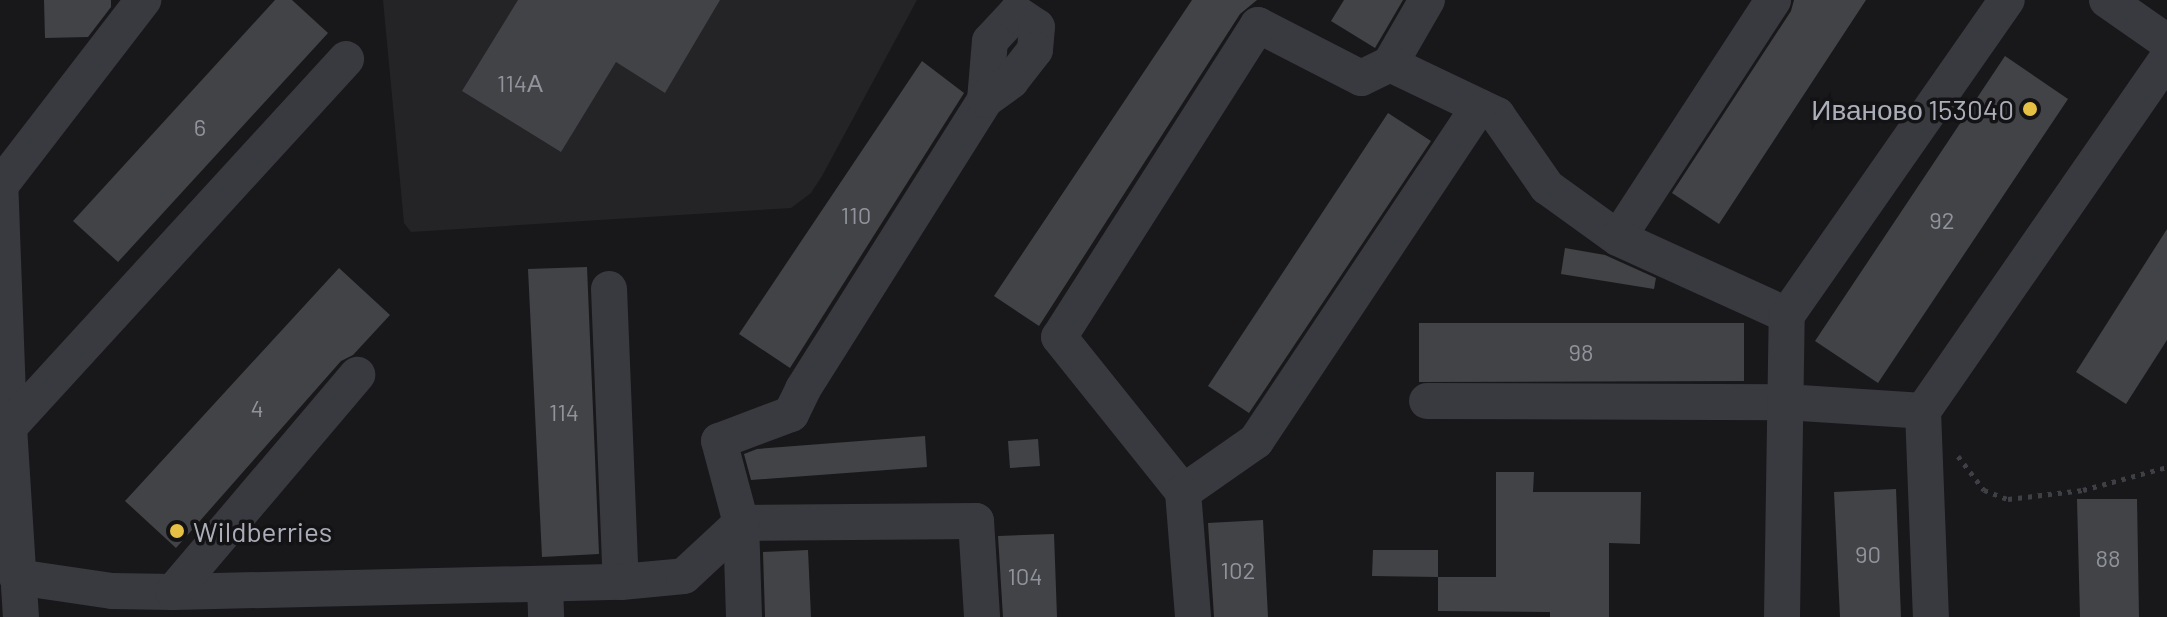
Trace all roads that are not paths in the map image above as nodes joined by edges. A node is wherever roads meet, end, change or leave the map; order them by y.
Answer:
1 (143, 0) edge
2 (1427, 0) edge
3 (1773, 0) edge
4 (2007, 0) edge
5 (2107, 0) edge
6 (2165, 42) edge
7 (346, 59) dead end
8 (1390, 64) junction
9 (985, 100) dead end
10 (1479, 107) junction
11 (0, 178) edge
12 (0, 186) edge
13 (1618, 238) junction
14 (609, 289) dead end
15 (1787, 315) junction
16 (357, 375) dead end
17 (1427, 401) dead end
18 (1785, 402) junction
19 (1923, 411) junction
20 (9, 427) junction
21 (1183, 492) junction
22 (741, 523) junction
23 (621, 582) junction
24 (173, 592) junction
25 (14, 600) edge
26 (545, 601) edge
27 (209, 604) edge
28 (744, 617) edge
29 (982, 617) edge
30 (1193, 617) edge
31 (1782, 617) edge
32 (1931, 617) edge

1 - 12 street
2 - 8 street
3 - 13 street
4 - 15 street
5 - 6 street
6 - 19 street
7 - 20 street
8 - 10 street
8 - 21 street
9 - 22 street
10 - 13 street
10 - 21 street
11 - 12 street
12 - 20 street
13 - 15 street
14 - 23 street
15 - 18 street
16 - 24 street
17 - 18 street
18 - 19 street
18 - 31 street
19 - 32 street
20 - 25 street
21 - 30 street
22 - 23 street
22 - 28 street
22 - 29 street
23 - 26 street
24 - 25 street
24 - 27 street
26 - 27 street

